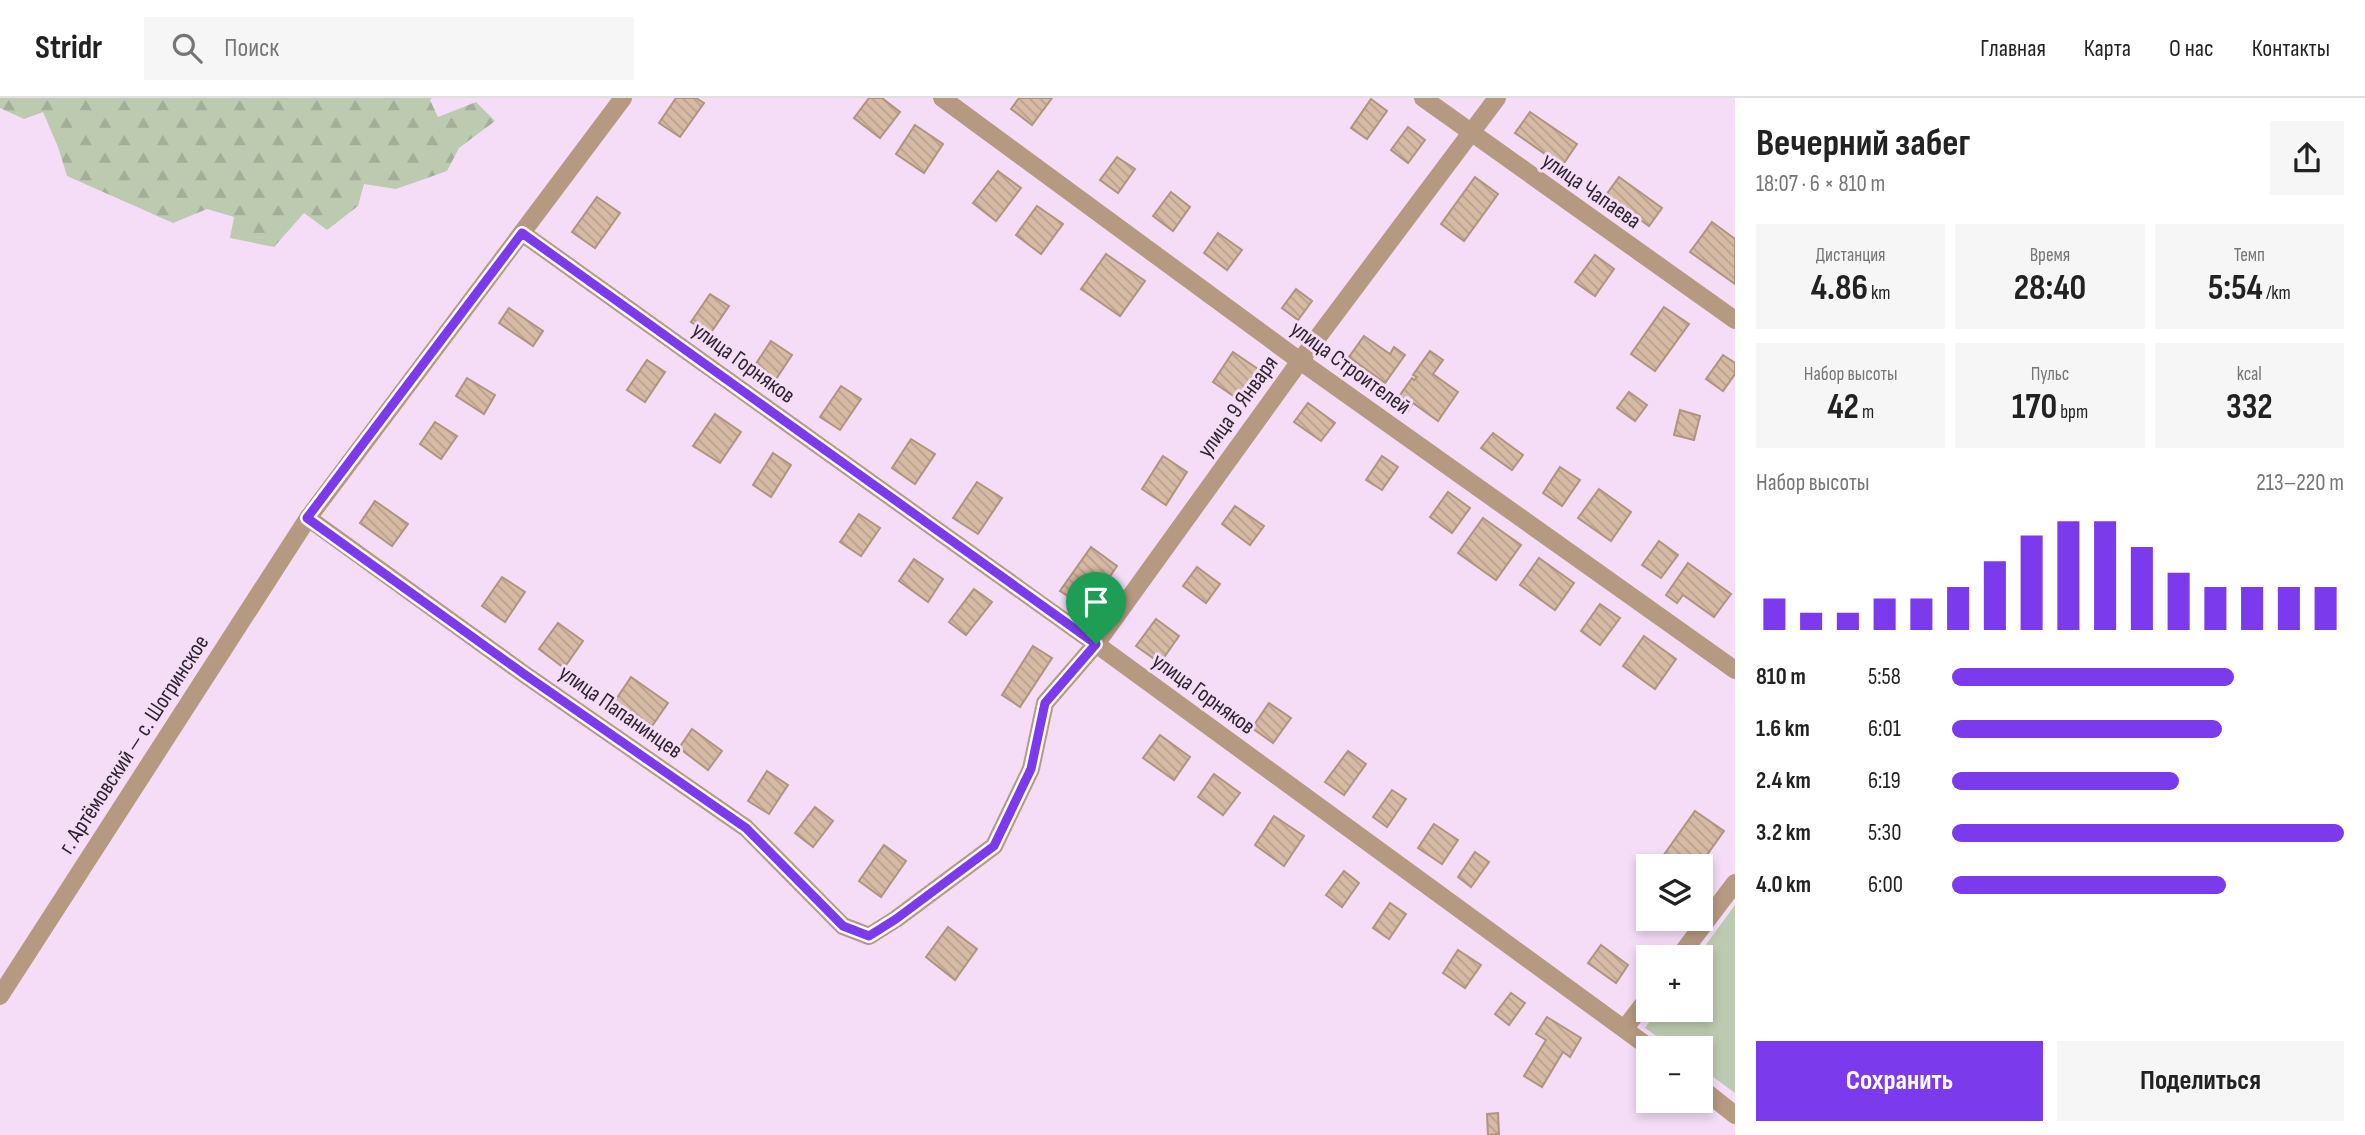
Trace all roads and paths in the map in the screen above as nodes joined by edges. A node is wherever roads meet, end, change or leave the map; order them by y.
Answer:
1 (623, 98) edge
2 (942, 98) edge
3 (1423, 98) edge
4 (1497, 98) edge
5 (1471, 134) junction
6 (522, 233) junction
7 (1735, 320) edge
8 (1300, 361) junction
9 (307, 518) junction
10 (1096, 644) junction
11 (1735, 670) edge
12 (1735, 883) edge
13 (896, 919) joint
14 (1688, 945) edge
15 (0, 996) edge
16 (1636, 1014) edge
17 (1625, 1028) junction
18 (1636, 1037) edge
19 (1713, 1098) edge
20 (1735, 1115) edge

1 - 6 street, г. Артёмовский — с. Шогринское
2 - 8 street, улица Строителей
3 - 5 street, улица Чапаева
4 - 5 street, улица 9 Января
5 - 7 street, улица Чапаева
5 - 8 street, улица 9 Января
6 - 9 street, г. Артёмовский — с. Шогринское
6 - 10 street, улица Горняков
8 - 10 street, улица 9 Января
8 - 11 street, улица Строителей
9 - 13 street, улица Папанинцев
9 - 15 street, г. Артёмовский — с. Шогринское
10 - 13 street, улица 9 Января
10 - 17 street, улица Горняков
12 - 14 street
16 - 17 street
17 - 18 street, улица Горняков
19 - 20 street

